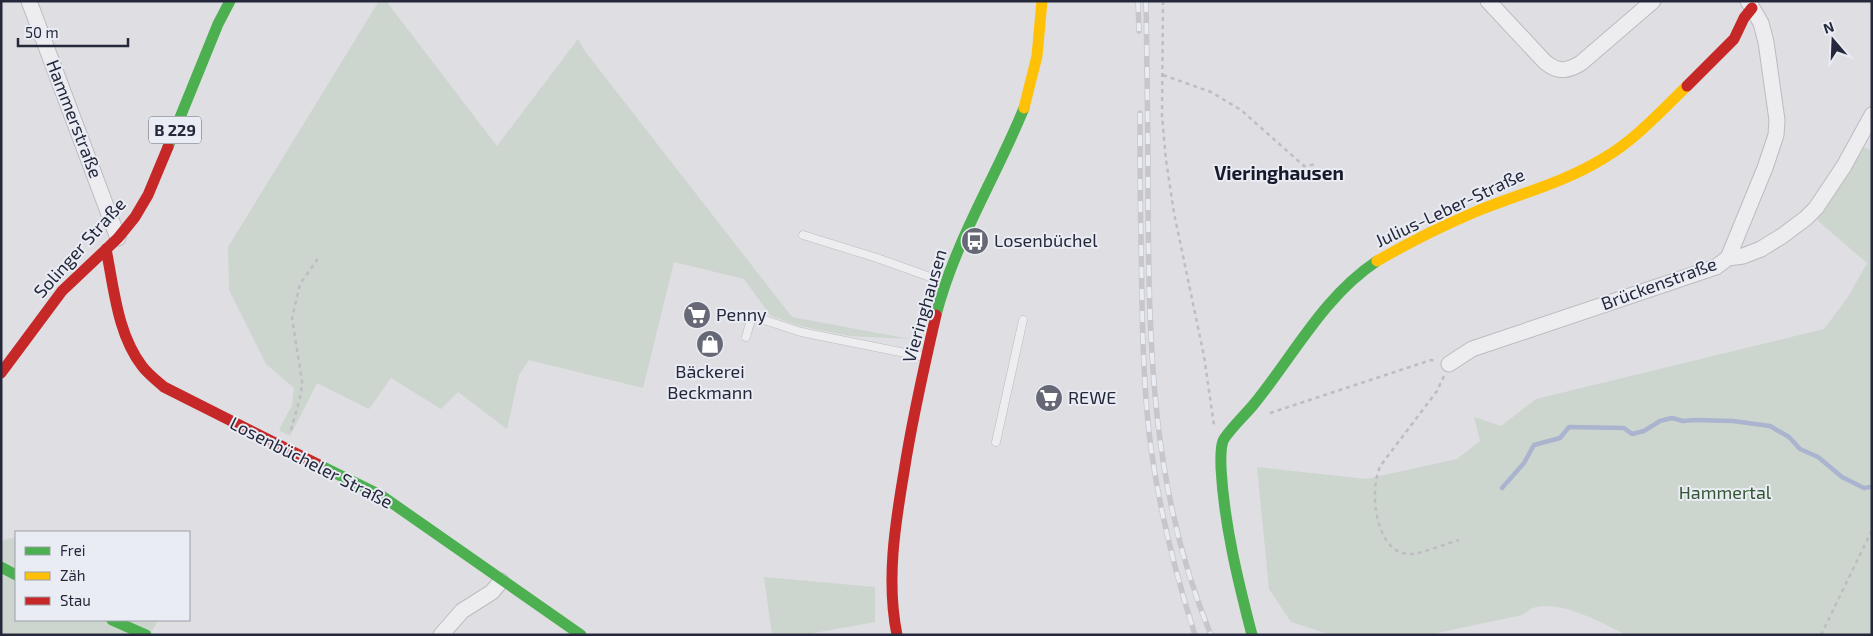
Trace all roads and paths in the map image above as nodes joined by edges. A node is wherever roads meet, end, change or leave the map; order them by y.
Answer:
1 (29, 1) edge
2 (230, 1) edge
3 (1042, 1) edge
4 (1163, 1) edge
5 (1488, 1) edge
6 (1649, 3) edge
7 (1750, 4) edge
8 (1163, 75) junction
9 (1872, 115) edge
10 (1317, 164) dead end
11 (803, 235) dead end
12 (118, 238) junction
13 (106, 249) junction
14 (319, 257) dead end
15 (1728, 258) junction
16 (946, 282) junction
17 (1023, 320) dead end
18 (746, 337) dead end
19 (927, 357) junction
20 (1431, 360) dead end
21 (1449, 364) joint
22 (1, 373) edge
23 (1265, 414) dead end
24 (1223, 441) junction
25 (996, 442) dead end
26 (286, 449) junction
27 (1872, 530) edge
28 (1459, 540) dead end
29 (1, 567) edge
30 (15, 574) edge
31 (501, 581) junction
32 (114, 621) edge
33 (893, 634) edge
34 (146, 635) edge
35 (441, 635) edge
36 (581, 635) edge
37 (1252, 635) edge
38 (1821, 635) edge

1 - 12 street, Hammerstraße
2 - 12 street, Solinger Straße / B 229
3 - 16 street, Vieringhausen
4 - 8 path
5 - 6 street
7 - 15 street, Brückenstraße
7 - 24 street, Julius-Leber-Straße
8 - 10 path
8 - 24 path
9 - 15 street
11 - 16 lane
12 - 13 street, Solinger Straße / B 229
13 - 22 street, Solinger Straße / B 229
13 - 26 street, Losenbücheler Straße
14 - 26 path
15 - 21 street, Brückenstraße
16 - 19 street, Vieringhausen
17 - 25 lane
18 - 19 lane
19 - 33 street, Vieringhausen
20 - 23 path
21 - 28 path
24 - 37 street
26 - 31 street, Losenbücheler Straße
27 - 38 path
29 - 30 street
31 - 35 street
31 - 36 street, Losenbücheler Straße
32 - 34 street

